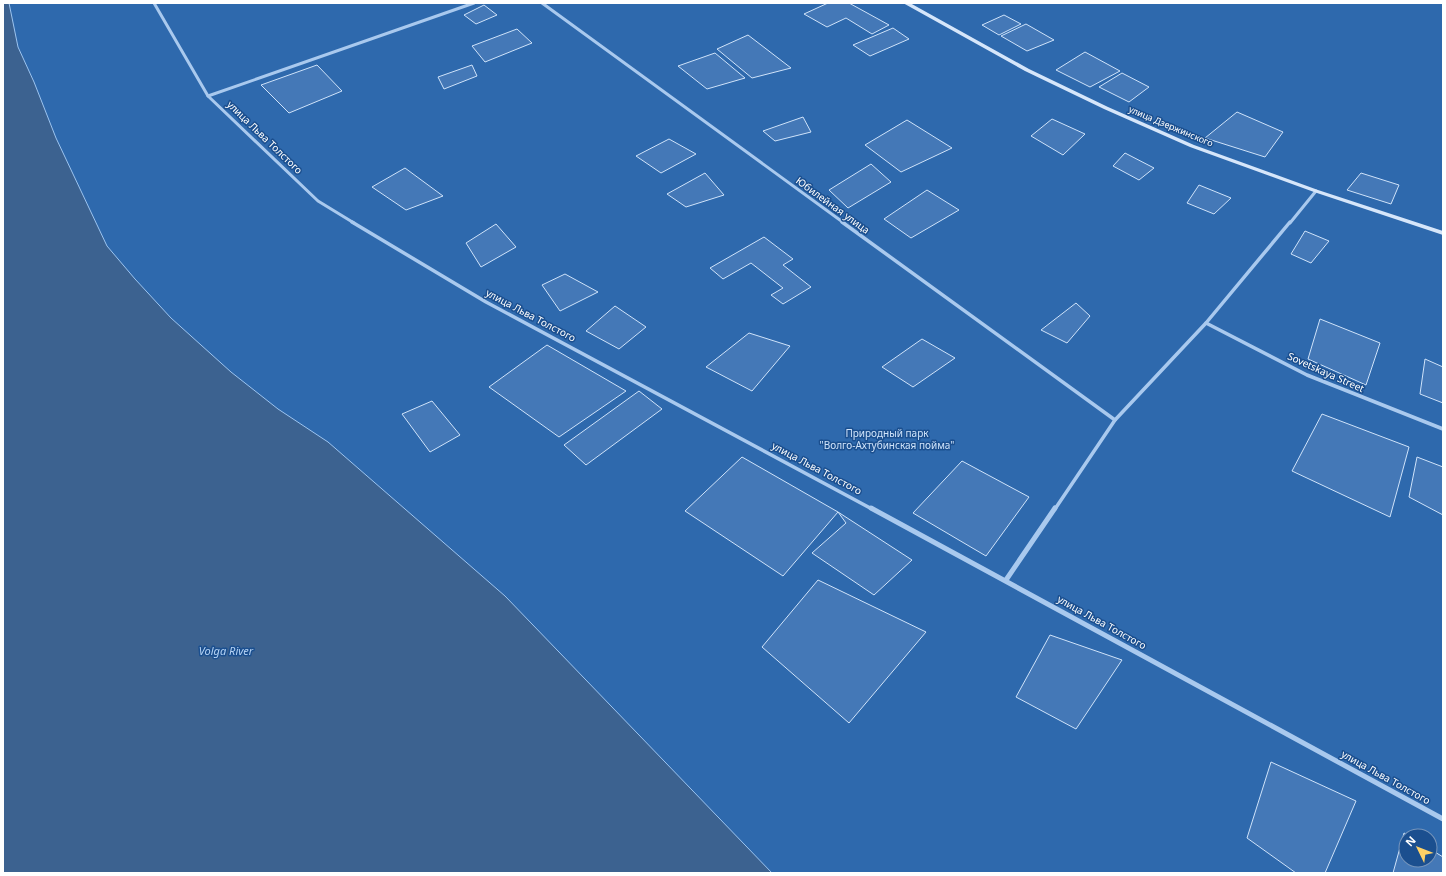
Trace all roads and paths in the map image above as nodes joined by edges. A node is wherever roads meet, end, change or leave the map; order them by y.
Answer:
1 (154, 3) edge
2 (474, 3) edge
3 (542, 3) edge
4 (906, 3) edge
5 (208, 96) junction
6 (1316, 191) junction
7 (1443, 232) edge
8 (1206, 323) junction
9 (1116, 420) junction
10 (1443, 429) edge
11 (1006, 580) junction
12 (1443, 818) edge

1 - 5 street, улица Льва Толстого
2 - 5 street
3 - 9 street, Юбилейная улица
4 - 6 street, улица Дзержинского
5 - 11 street, улица Льва Толстого
6 - 7 street, улица Дзержинского
6 - 8 street
8 - 9 street
8 - 10 street, Sovetskaya Street
9 - 11 street
11 - 12 street, улица Льва Толстого

